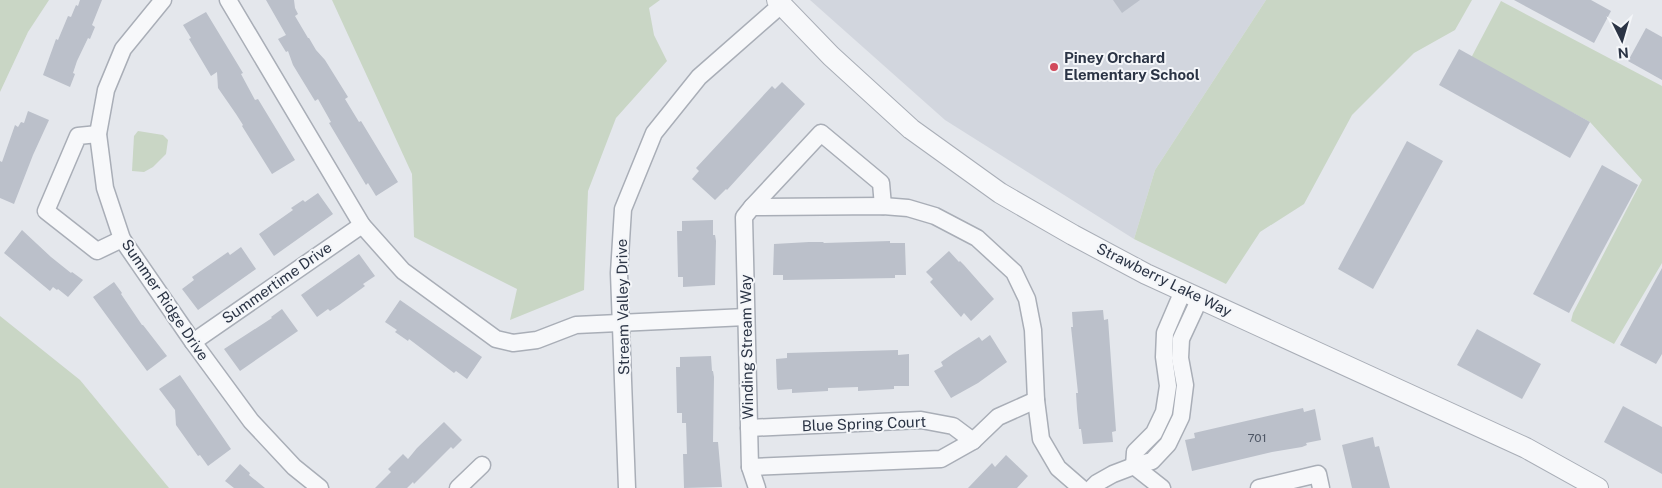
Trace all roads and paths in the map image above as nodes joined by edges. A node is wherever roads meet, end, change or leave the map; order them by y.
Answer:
1 (163, 0) edge
2 (228, 0) edge
3 (779, 2) edge
4 (98, 134) junction
5 (883, 206) junction
6 (752, 207) junction
7 (362, 225) junction
8 (122, 238) junction
9 (1192, 295) junction
10 (746, 317) junction
11 (622, 323) junction
12 (193, 342) junction
13 (1036, 400) junction
14 (749, 428) junction
15 (973, 441) junction
16 (482, 464) dead end
17 (1134, 466) junction
18 (750, 467) junction
19 (320, 488) edge
20 (458, 488) edge
21 (627, 488) edge
22 (757, 488) edge
23 (1081, 488) edge
24 (1092, 488) edge
25 (1162, 488) edge
26 (1259, 488) edge
27 (1321, 488) edge
28 (1598, 488) edge

1 - 4 street, Summer Ridge Drive
2 - 7 street
3 - 9 street, Strawberry Lake Way
3 - 11 street, Stream Valley Drive
4 - 8 street, Summer Ridge Drive
4 - 8 street
5 - 6 street
5 - 6 street, Winding Stream Way
5 - 13 street
6 - 10 street, Winding Stream Way
7 - 11 street
7 - 12 street, Summertime Drive
8 - 12 street, Summer Ridge Drive
9 - 17 street
9 - 28 street, Strawberry Lake Way
10 - 11 street
10 - 14 street, Winding Stream Way
11 - 21 street, Stream Valley Drive
12 - 19 street, Summer Ridge Drive
13 - 15 street
13 - 23 street
14 - 15 street, Blue Spring Court
14 - 18 street, Winding Stream Way
15 - 18 street
16 - 20 street
17 - 24 street
17 - 25 street
18 - 22 street, Winding Stream Way
26 - 27 street

